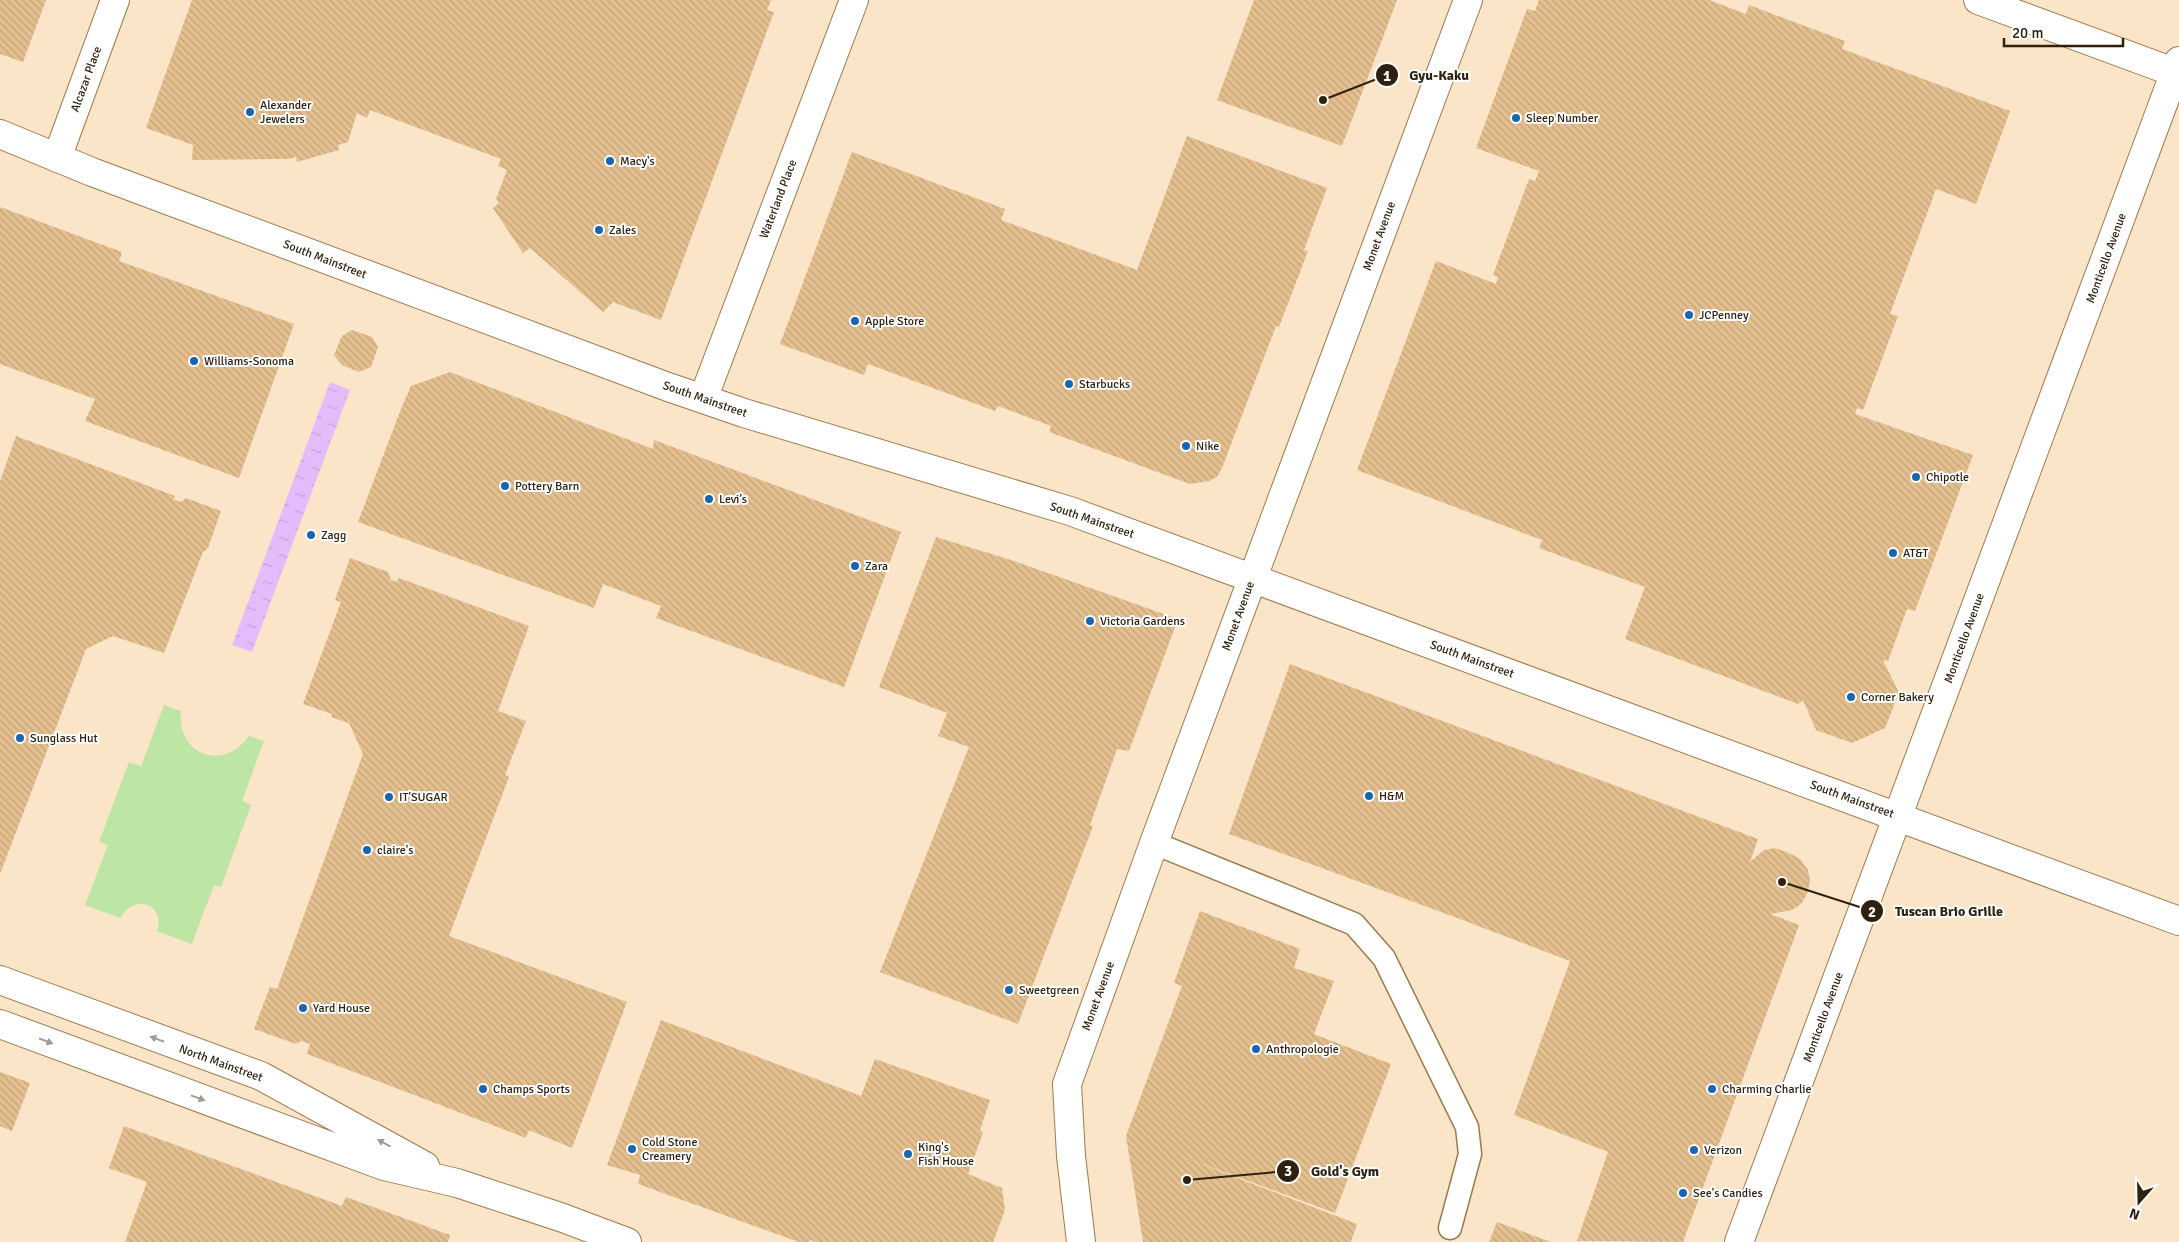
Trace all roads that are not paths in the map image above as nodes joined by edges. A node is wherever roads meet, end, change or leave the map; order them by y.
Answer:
1 (115, 0) edge
2 (854, 0) edge
3 (1468, 0) edge
4 (1978, 0) edge
5 (2178, 69) edge
6 (0, 134) edge
7 (57, 158) junction
8 (703, 399) junction
9 (1252, 577) junction
10 (1898, 816) junction
11 (1154, 843) junction
12 (2179, 922) edge
13 (0, 980) edge
14 (0, 1024) edge
15 (457, 1183) junction
16 (1450, 1228) dead end
17 (626, 1242) edge
18 (1081, 1242) edge
19 (1739, 1242) edge

1 - 7 street, Alcazar Place
2 - 8 street, Waterland Place
3 - 9 street, Monet Avenue
4 - 5 street
5 - 10 street, Monticello Avenue
6 - 7 street, South Mainstreet
7 - 8 street, South Mainstreet
8 - 9 street, South Mainstreet
9 - 10 street, South Mainstreet
9 - 11 street, Monet Avenue
10 - 12 street, South Mainstreet
10 - 19 street, Monticello Avenue
11 - 16 lane
11 - 18 street, Monet Avenue
15 -> 13 street, North Mainstreet
14 -> 15 street, North Mainstreet
15 - 17 street, North Mainstreet

